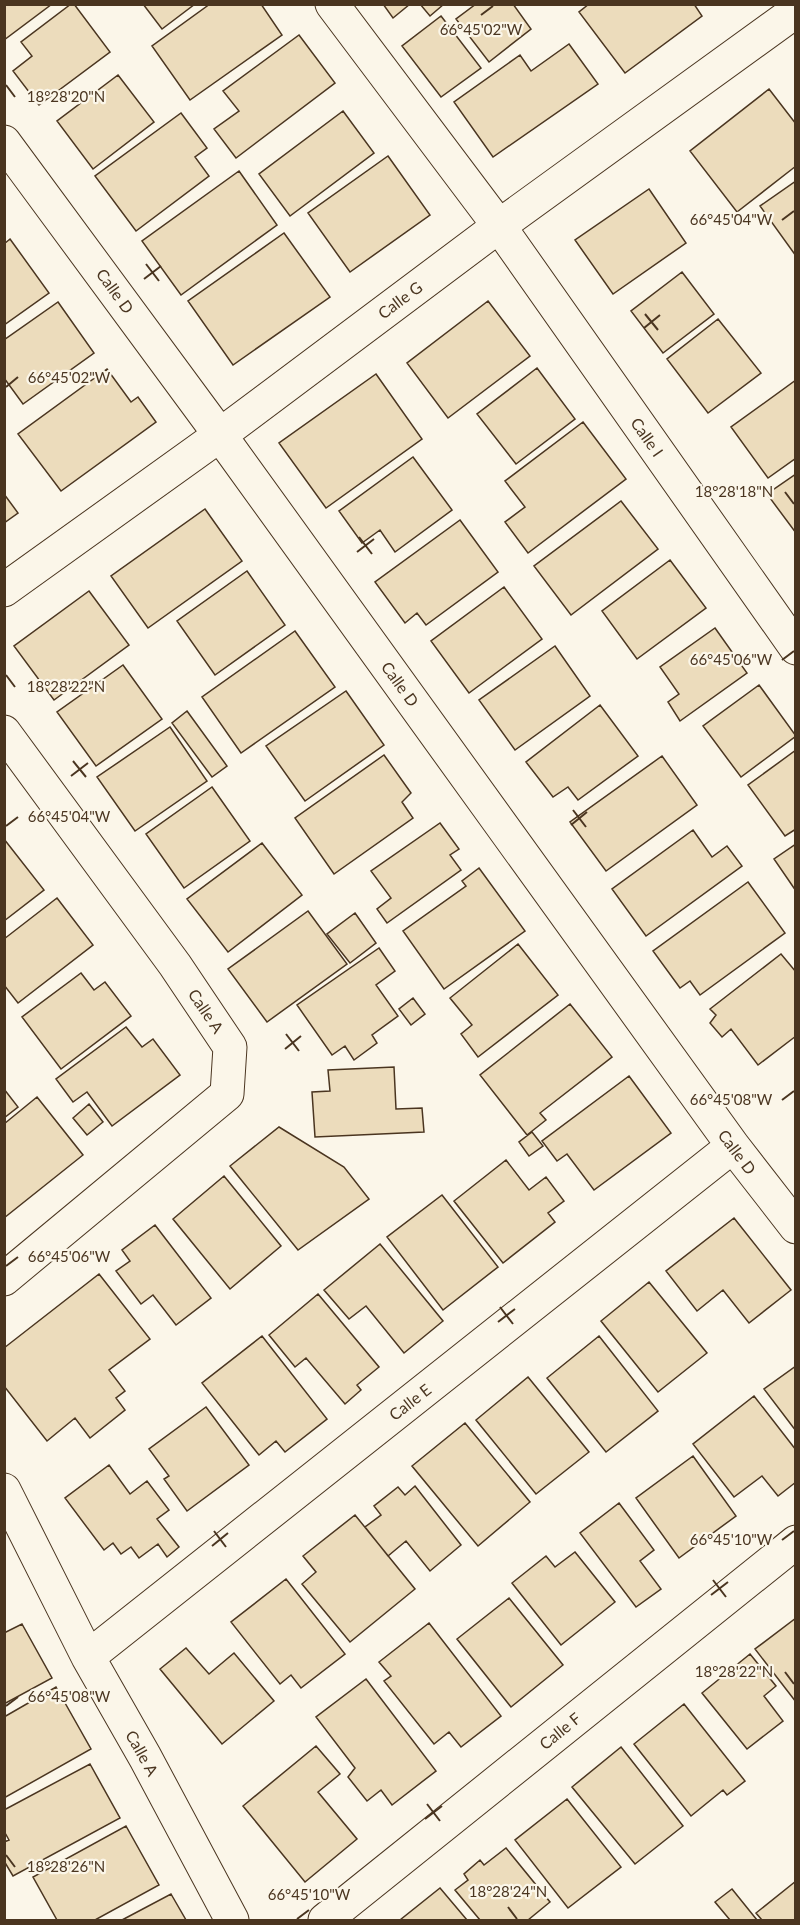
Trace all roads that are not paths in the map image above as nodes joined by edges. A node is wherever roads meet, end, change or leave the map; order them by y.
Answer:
1 (332, 4) edge
2 (786, 19) edge
3 (4, 142) edge
4 (499, 226) junction
5 (220, 435) junction
6 (4, 590) edge
7 (795, 648) edge
8 (4, 732) edge
9 (732, 1146) junction
10 (795, 1227) edge
11 (4, 1280) edge
12 (4, 1490) edge
13 (795, 1542) edge
14 (88, 1657) junction
15 (232, 1920) edge
16 (325, 1920) edge

1 - 4 street, Calle I
2 - 4 street, Calle G
3 - 5 street, Calle D
4 - 5 street, Calle G
4 - 7 street, Calle I
5 - 6 street, Calle G
5 - 9 street, Calle D
8 - 11 street, Calle A
9 - 10 street, Calle D
9 - 14 street, Calle E
12 - 14 street, Calle A
13 - 16 street, Calle F
14 - 15 street, Calle A

